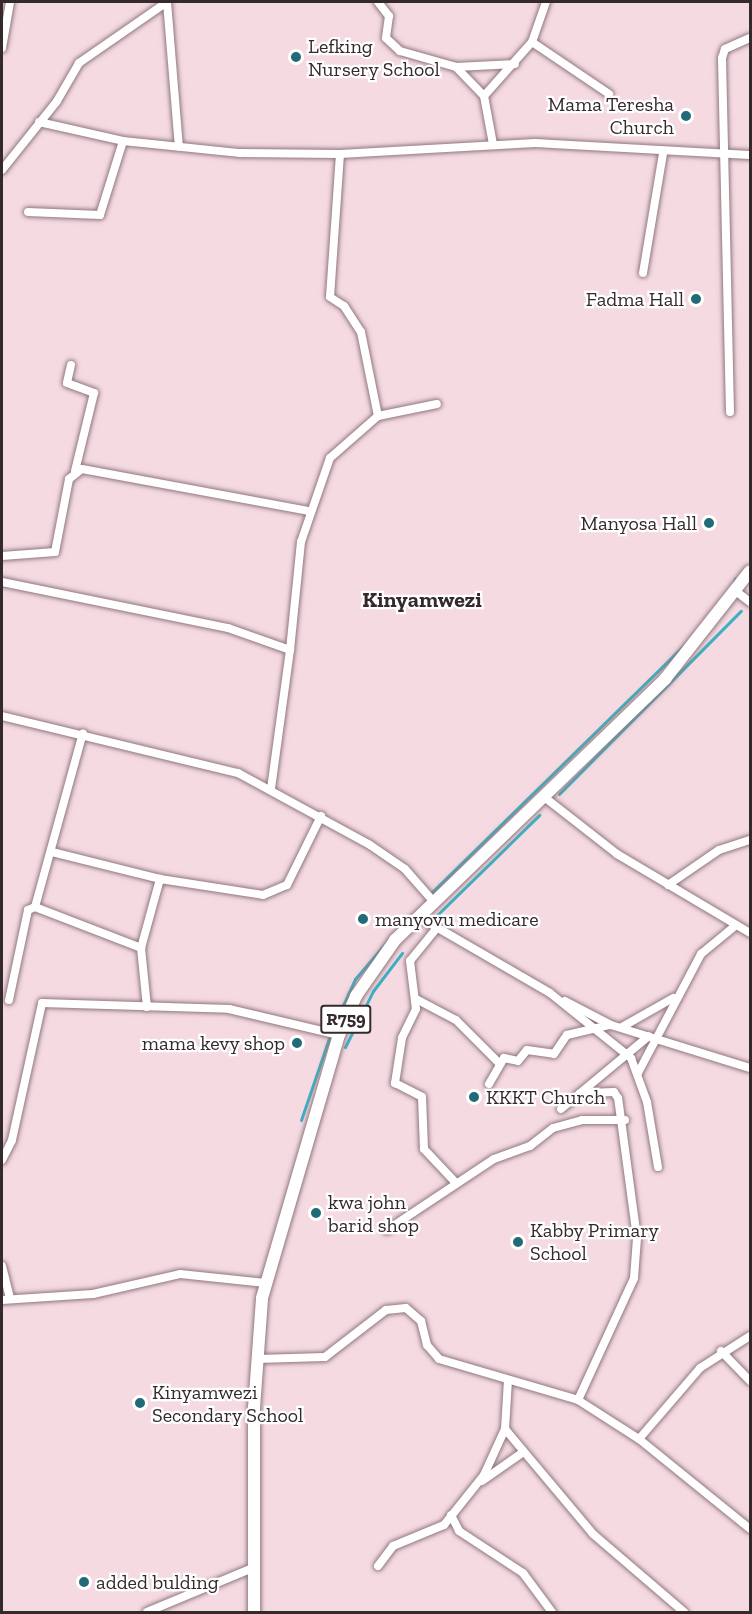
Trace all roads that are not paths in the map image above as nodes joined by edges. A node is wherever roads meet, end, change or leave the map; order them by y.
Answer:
1 (10, 2) edge
2 (167, 2) edge
3 (378, 2) edge
4 (546, 2) edge
5 (750, 38) edge
6 (532, 42) junction
7 (2, 48) edge
8 (515, 64) junction
9 (456, 67) junction
10 (609, 94) dead end
11 (484, 96) junction
12 (39, 123) junction
13 (123, 141) junction
14 (493, 144) junction
15 (179, 147) junction
16 (663, 153) junction
17 (340, 154) junction
18 (725, 154) junction
19 (750, 155) edge
20 (2, 170) edge
21 (28, 212) dead end
22 (643, 273) dead end
23 (71, 365) dead end
24 (437, 404) dead end
25 (730, 411) dead end
26 (378, 416) junction
27 (75, 471) junction
28 (308, 511) junction
29 (2, 556) edge
30 (750, 571) edge
31 (2, 582) edge
32 (737, 592) junction
33 (750, 602) edge
34 (290, 650) junction
35 (2, 716) edge
36 (82, 733) junction
37 (271, 789) junction
38 (543, 796) junction
39 (321, 816) junction
40 (750, 840) edge
41 (52, 852) junction
42 (160, 879) junction
43 (668, 885) junction
44 (434, 902) junction
45 (35, 908) junction
46 (419, 917) junction
47 (736, 926) junction
48 (436, 929) junction
49 (750, 933) edge
50 (141, 948) junction
51 (550, 993) junction
52 (673, 998) junction
53 (416, 999) junction
54 (9, 1000) dead end
55 (147, 1007) junction
56 (611, 1024) junction
57 (590, 1027) junction
58 (622, 1028) junction
59 (339, 1035) junction
60 (654, 1037) junction
61 (627, 1053) junction
62 (500, 1064) junction
63 (750, 1068) edge
64 (638, 1073) junction
65 (489, 1084) dead end
66 (580, 1093) junction
67 (561, 1109) dead end
68 (624, 1120) junction
69 (2, 1160) edge
70 (658, 1167) dead end
71 (456, 1183) junction
72 (387, 1230) dead end
73 (2, 1266) edge
74 (266, 1283) junction
75 (6, 1300) edge
76 (750, 1336) edge
77 (721, 1351) junction
78 (257, 1359) junction
79 (508, 1380) junction
80 (750, 1381) edge
81 (578, 1400) junction
82 (505, 1429) junction
83 (639, 1439) junction
84 (522, 1453) junction
85 (478, 1483) junction
86 (451, 1515) junction
87 (749, 1526) edge
88 (378, 1566) dead end
89 (255, 1567) junction
90 (147, 1612) edge
91 (254, 1612) edge
92 (552, 1612) edge
93 (684, 1612) edge

1 - 7 street
2 - 12 street
2 - 15 street
3 - 9 street
4 - 6 street
5 - 18 street
6 - 8 street
6 - 10 street
8 - 9 street
8 - 11 street
9 - 11 street
11 - 14 street
12 - 13 street
12 - 20 street
13 - 15 street
13 - 21 street
14 - 16 street
14 - 17 street
15 - 17 street
16 - 18 street
16 - 22 street
17 - 26 street
18 - 19 street
18 - 25 street
23 - 27 street
24 - 26 street
26 - 28 street
27 - 28 street
27 - 29 street
28 - 34 street
30 - 32 main road, R759
31 - 34 street
32 - 33 street
32 - 38 main road, R759
34 - 37 street
35 - 36 street
36 - 37 street
36 - 41 street
37 - 39 street
38 - 43 street
38 - 44 main road, R759
39 - 42 street
39 - 44 street
40 - 43 street
41 - 42 street
41 - 45 street
42 - 50 street
43 - 47 street
44 - 46 main road, R759
45 - 50 street
45 - 54 street
46 - 48 street
46 - 59 main road, R759
47 - 49 street
47 - 52 street
48 - 51 street
48 - 53 street
50 - 55 street
51 - 56 street
51 - 57 street
52 - 58 street
52 - 60 street
53 - 62 street
53 - 71 street
55 - 59 street
55 - 69 street
56 - 57 street
56 - 58 street
57 - 61 street
57 - 62 street
58 - 60 street
59 - 74 main road, R759
60 - 61 street
60 - 63 street
60 - 64 street
61 - 64 street
61 - 66 street
62 - 65 street
64 - 70 street
66 - 67 street
66 - 68 street
68 - 71 street
68 - 81 street
71 - 72 street
73 - 75 street
74 - 75 street
74 - 78 main road, R759
76 - 77 street
77 - 80 street
77 - 83 street
78 - 79 street
78 - 89 main road, R759
79 - 81 street
79 - 82 street
81 - 83 street
82 - 84 street
82 - 85 street
83 - 87 street
84 - 85 street
84 - 93 street
85 - 86 street
86 - 88 street
86 - 92 street
89 - 90 street
89 - 91 main road, R759

